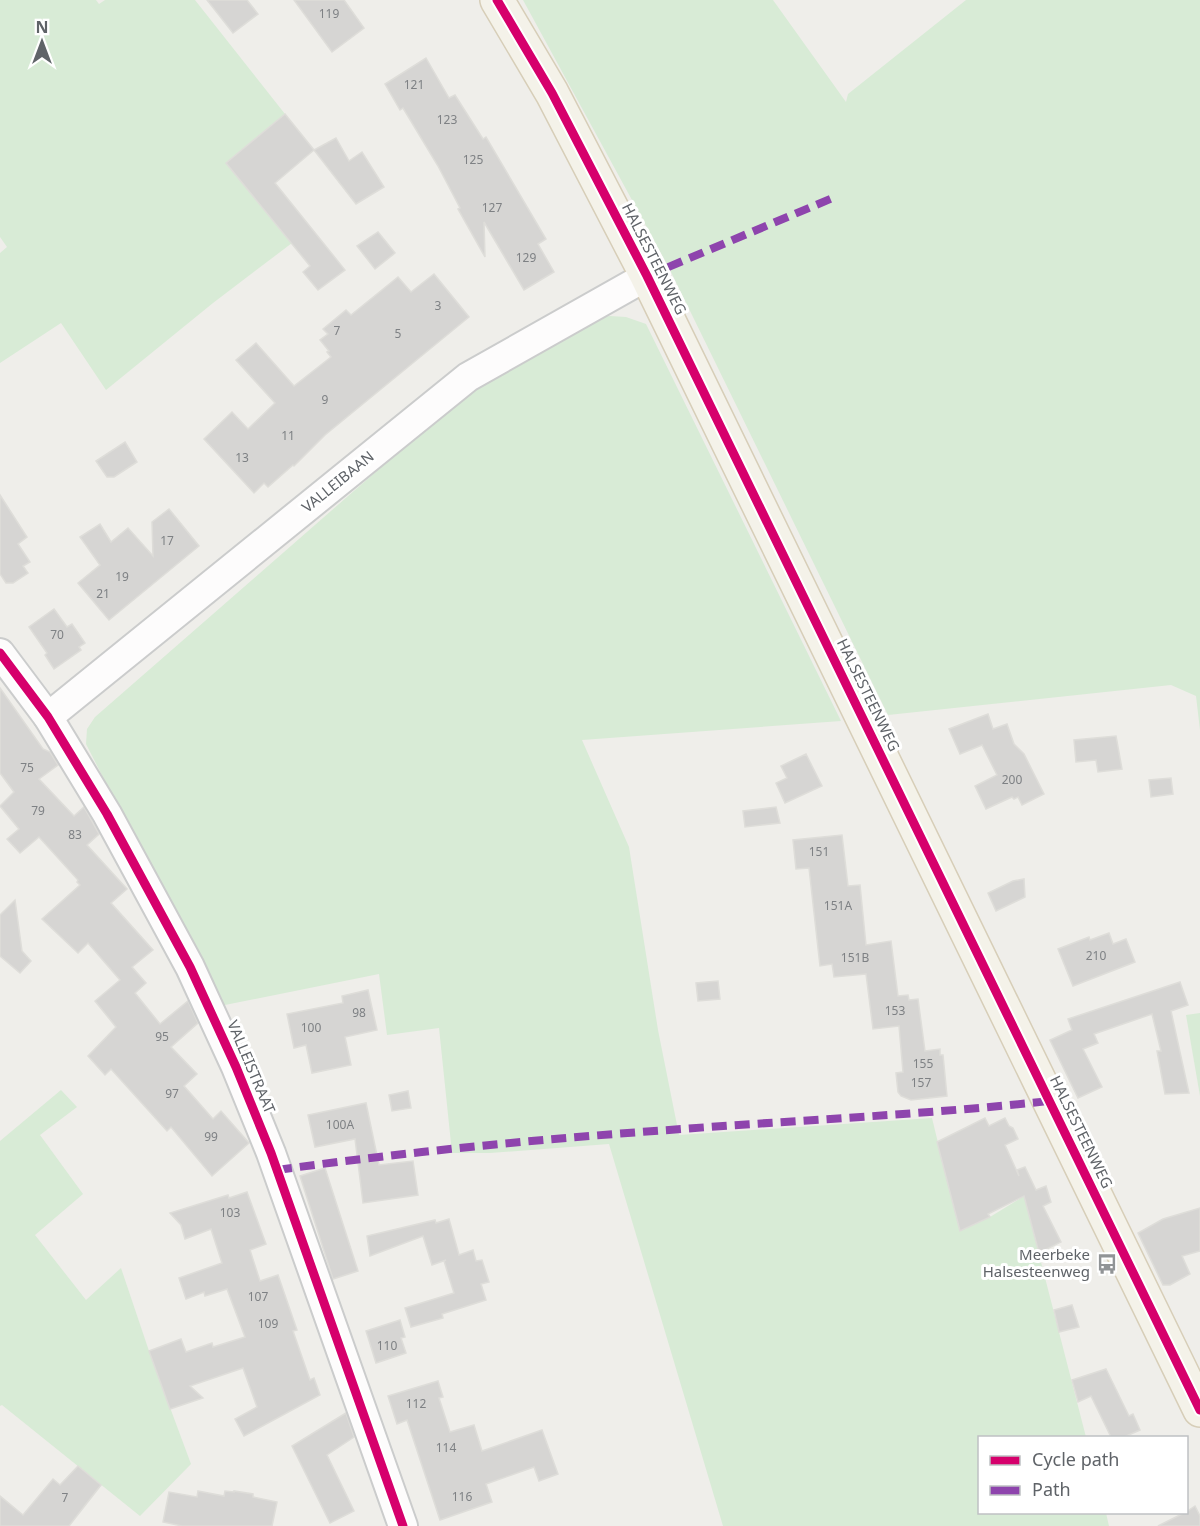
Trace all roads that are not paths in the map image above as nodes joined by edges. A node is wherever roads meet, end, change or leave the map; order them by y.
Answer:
1 (497, 0) edge
2 (646, 276) junction
3 (0, 653) edge
4 (48, 717) junction
5 (1200, 1410) edge
6 (401, 1525) edge

1 - 2 main road, HALSESTEENWEG
2 - 4 street, VALLEIBAAN
2 - 5 main road, HALSESTEENWEG
3 - 4 street, VALLEISTRAAT
4 - 6 street, VALLEISTRAAT

